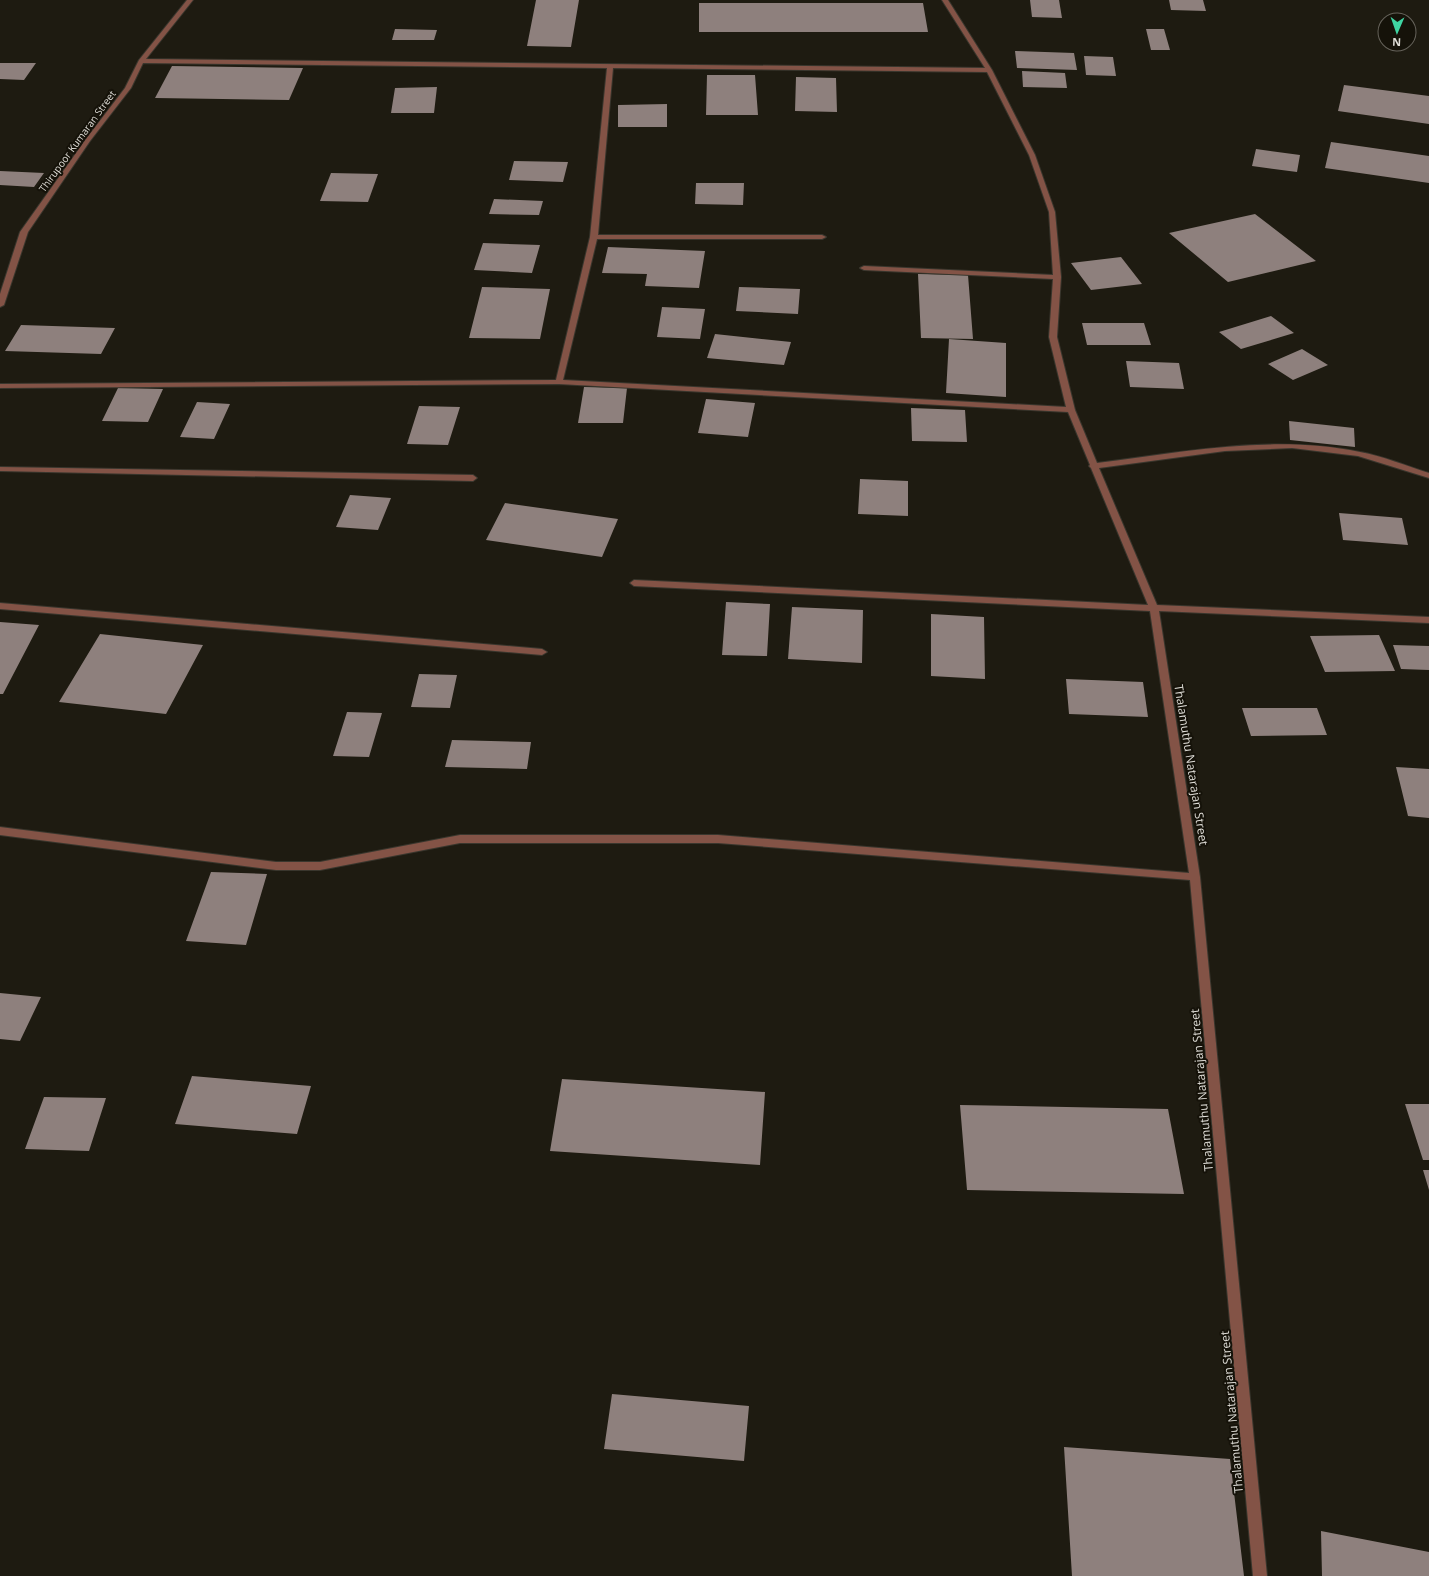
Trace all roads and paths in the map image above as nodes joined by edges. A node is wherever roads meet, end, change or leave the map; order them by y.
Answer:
1 (190, 0) edge
2 (945, 0) edge
3 (141, 61) junction
4 (610, 67) junction
5 (989, 70) junction
6 (594, 237) junction
7 (822, 237) dead end
8 (864, 268) dead end
9 (1057, 276) junction
10 (0, 305) edge
11 (559, 382) junction
12 (0, 386) edge
13 (1071, 410) junction
14 (1093, 466) junction
15 (0, 469) edge
16 (1429, 476) edge
17 (473, 478) dead end
18 (634, 583) dead end
19 (0, 606) edge
20 (1154, 608) junction
21 (1429, 620) edge
22 (542, 652) dead end
23 (0, 831) edge
24 (1195, 877) junction
25 (1260, 1576) edge

1 - 3 street, Thirupoor Kumaran Street
2 - 5 street, Thalamuthu Natarajan Street
3 - 4 street
3 - 10 street, Thirupoor Kumaran Street
4 - 5 street
4 - 6 street
5 - 9 street, Thalamuthu Natarajan Street
6 - 7 street
6 - 11 street
8 - 9 street
9 - 13 street, Thalamuthu Natarajan Street
11 - 12 street
11 - 13 street
13 - 14 street, Thalamuthu Natarajan Street
14 - 16 street
14 - 20 street, Thalamuthu Natarajan Street
15 - 17 street
18 - 20 street
19 - 22 street
20 - 21 street
20 - 24 street, Thalamuthu Natarajan Street
23 - 24 street
24 - 25 street, Thalamuthu Natarajan Street

